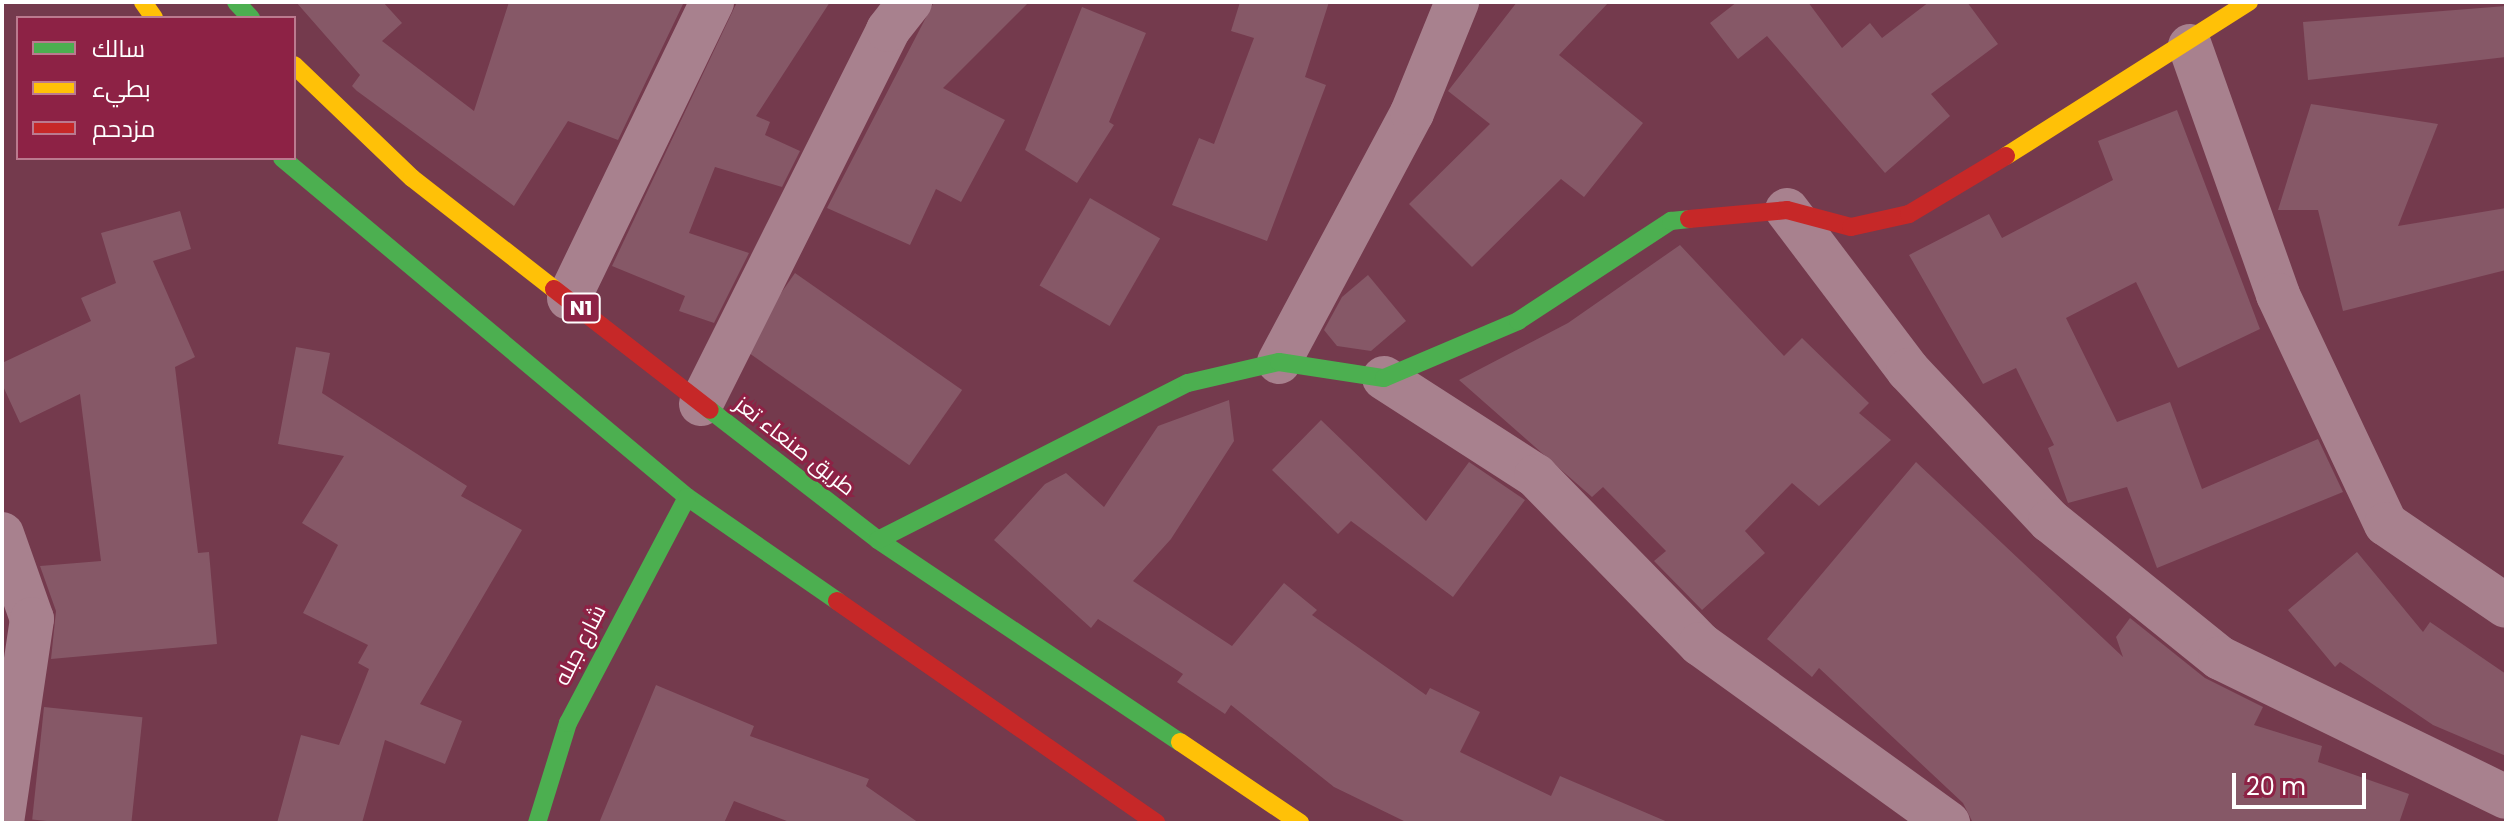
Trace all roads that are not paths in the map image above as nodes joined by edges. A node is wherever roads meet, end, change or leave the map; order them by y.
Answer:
1 (712, 2) edge
2 (910, 2) edge
3 (1457, 2) edge
4 (2249, 2) edge
5 (2190, 46) junction
6 (296, 67) edge
7 (284, 160) edge
8 (1787, 210) junction
9 (569, 298) junction
10 (1279, 362) junction
11 (1384, 378) junction
12 (701, 404) junction
13 (687, 497) junction
14 (2, 534) edge
15 (878, 540) junction
16 (2506, 606) edge
17 (2506, 797) edge
18 (2, 823) edge
19 (537, 823) edge
20 (1156, 823) edge
21 (1300, 823) edge
22 (1948, 823) edge

1 - 9 street
2 - 12 street
3 - 10 street
4 - 5 main road
5 - 8 main road
5 - 16 street
6 - 9 main road, طريق صنعاء تعز / N1
7 - 13 main road
8 - 11 main road
8 - 17 street
9 - 12 main road, طريق صنعاء تعز / N1
10 - 11 main road
10 - 15 main road
11 - 22 street
12 - 15 main road, طريق صنعاء تعز / N1
13 - 19 main road, شارع جبله
13 - 20 main road
14 - 18 street
15 - 21 main road, طريق صنعاء تعز / N1

